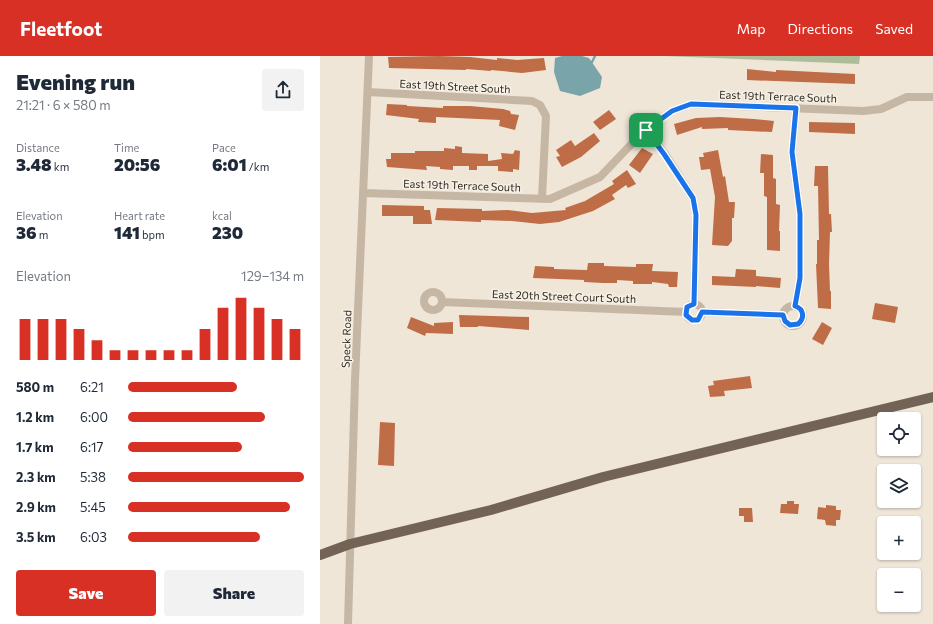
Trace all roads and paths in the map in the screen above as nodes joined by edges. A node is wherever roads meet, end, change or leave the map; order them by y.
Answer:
1 (369, 56) edge
2 (368, 92) junction
3 (933, 97) edge
4 (796, 108) junction
5 (646, 130) junction
6 (363, 193) junction
7 (542, 198) junction
8 (442, 302) dead end
9 (694, 304) junction
10 (795, 306) junction
11 (686, 312) junction
12 (702, 312) junction
13 (783, 315) junction
14 (933, 397) edge
15 (350, 544) junction
16 (320, 547) edge
17 (320, 555) edge
18 (348, 624) edge

1 - 2 street, Speck Road
2 - 6 street, Speck Road
2 - 7 street, East 19th Street South
3 - 4 street, East 19th Terrace South
4 - 5 street, East 19th Terrace South
4 - 10 street
5 - 7 street, East 19th Terrace South
5 - 9 street
6 - 7 street, East 19th Terrace South
6 - 15 street, Speck Road
8 - 11 street, East 20th Street Court South
9 - 11 street
9 - 12 street
10 - 13 street
10 - 13 street
11 - 12 street, East 20th Street Court South
12 - 13 street, East 20th Street Court South
14 - 15 main road
15 - 16 main road
15 - 17 main road
15 - 18 street, Speck Road

